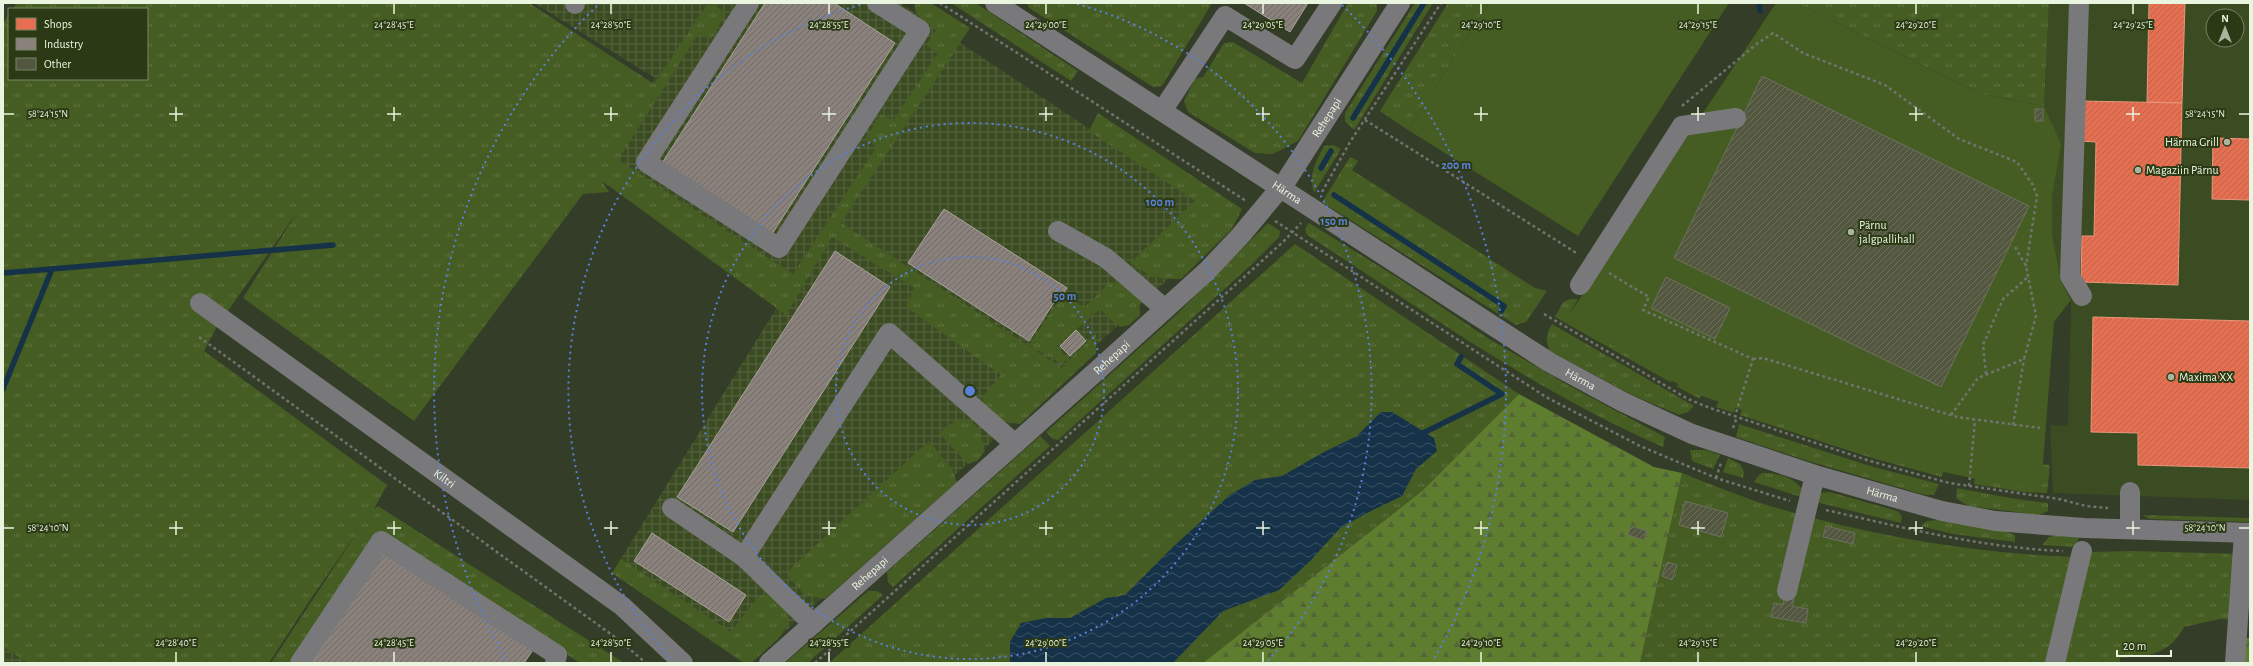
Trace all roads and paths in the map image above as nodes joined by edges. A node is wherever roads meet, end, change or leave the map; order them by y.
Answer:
1 (749, 3) edge
2 (940, 3) edge
3 (995, 3) edge
4 (1332, 3) edge
5 (1400, 3) edge
6 (1441, 3) edge
7 (2079, 3) edge
8 (890, 6) edge
9 (1162, 111) junction
10 (1677, 112) dead end
11 (1736, 118) dead end
12 (1281, 188) junction
13 (1319, 198) dead end
14 (1248, 202) dead end
15 (1271, 218) dead end
16 (1305, 219) dead end
17 (1058, 231) dead end
18 (1292, 232) junction
19 (2014, 245) dead end
20 (2026, 266) junction
21 (2029, 276) junction
22 (1580, 285) dead end
23 (2082, 296) dead end
24 (200, 303) dead end
25 (1165, 309) junction
26 (1544, 314) dead end
27 (200, 337) dead end
28 (2024, 359) junction
29 (1753, 360) dead end
30 (1986, 374) junction
31 (1951, 415) junction
32 (1975, 420) junction
33 (2013, 425) junction
34 (2040, 428) dead end
35 (1015, 444) junction
36 (1815, 475) junction
37 (1969, 486) junction
38 (2130, 501) joint
39 (672, 508) dead end
40 (2130, 529) junction
41 (2247, 533) edge
42 (2082, 551) dead end
43 (744, 557) junction
44 (1787, 591) dead end
45 (813, 624) junction
46 (300, 663) edge
47 (555, 663) edge
48 (646, 663) edge
49 (683, 663) edge
50 (769, 663) edge
51 (815, 663) edge
52 (2055, 663) edge
53 (2235, 663) edge

1 - 8 street
2 - 14 path
3 - 9 street, Härma
4 - 9 street
5 - 12 street, Rehepapi
6 - 13 path
7 - 23 street
9 - 12 street, Härma
10 - 20 path
11 - 22 street
12 - 25 street, Rehepapi
12 - 36 street, Härma
15 - 18 path
16 - 18 path
17 - 25 street
18 - 51 path
19 - 20 path
20 - 21 path
21 - 28 path
21 - 30 path
24 - 49 street, Kiltri
25 - 35 street, Rehepapi
26 - 37 path
27 - 48 path
28 - 30 path
28 - 33 path
29 - 31 path
30 - 31 path
31 - 32 path
32 - 33 path
32 - 37 path
33 - 34 path
35 - 43 street
35 - 45 street, Rehepapi
36 - 40 street, Härma
36 - 44 street
37 - 38 path
38 - 40 street
39 - 43 street
40 - 41 street, Härma
41 - 53 street
42 - 52 street
43 - 45 street
45 - 50 street, Rehepapi
46 - 47 street

